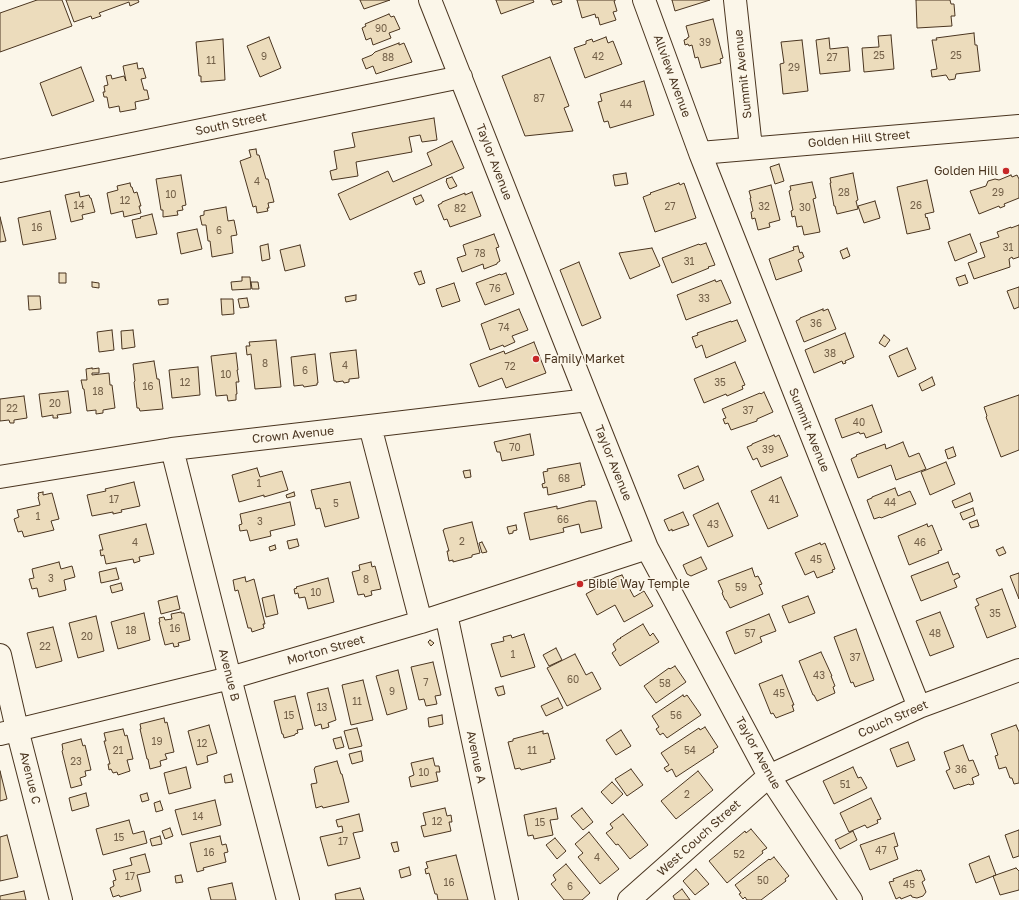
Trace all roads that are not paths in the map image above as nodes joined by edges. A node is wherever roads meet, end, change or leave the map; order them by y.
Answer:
1 (430, 0) edge
2 (644, 0) edge
3 (735, 0) edge
4 (461, 77) junction
5 (1019, 126) edge
6 (751, 148) junction
7 (700, 153) junction
8 (0, 171) edge
9 (588, 400) junction
10 (370, 426) junction
11 (172, 449) junction
12 (0, 477) edge
13 (647, 548) junction
14 (446, 614) junction
15 (421, 622) junction
16 (0, 655) edge
17 (1019, 670) edge
18 (230, 678) junction
19 (918, 707) junction
20 (9, 732) edge
21 (769, 776) junction
22 (61, 900) edge
23 (288, 900) edge
24 (506, 900) edge
25 (629, 900) edge
26 (851, 900) edge

1 - 4 street, Taylor Avenue
2 - 7 street, Allview Avenue
3 - 6 street, Summit Avenue
4 - 8 street, South Street
4 - 9 street, Taylor Avenue
5 - 6 street, Golden Hill Street
6 - 7 street, Golden Hill Street
7 - 19 street, Summit Avenue
9 - 10 street, Crown Avenue
9 - 13 street, Taylor Avenue
10 - 11 street, Crown Avenue
10 - 15 street
11 - 12 street, Crown Avenue
11 - 18 street, Avenue B
13 - 14 street, Morton Street
13 - 21 street, Taylor Avenue
14 - 15 street, Morton Street
14 - 24 street, Avenue A
15 - 18 street, Morton Street
16 - 20 street, Avenue C
17 - 19 street, Couch Street
18 - 20 street, Morton Street
18 - 23 street, Avenue B
19 - 21 street, Couch Street
20 - 22 street, Avenue C
21 - 25 street, West Couch Street
21 - 26 street, Taylor Avenue

